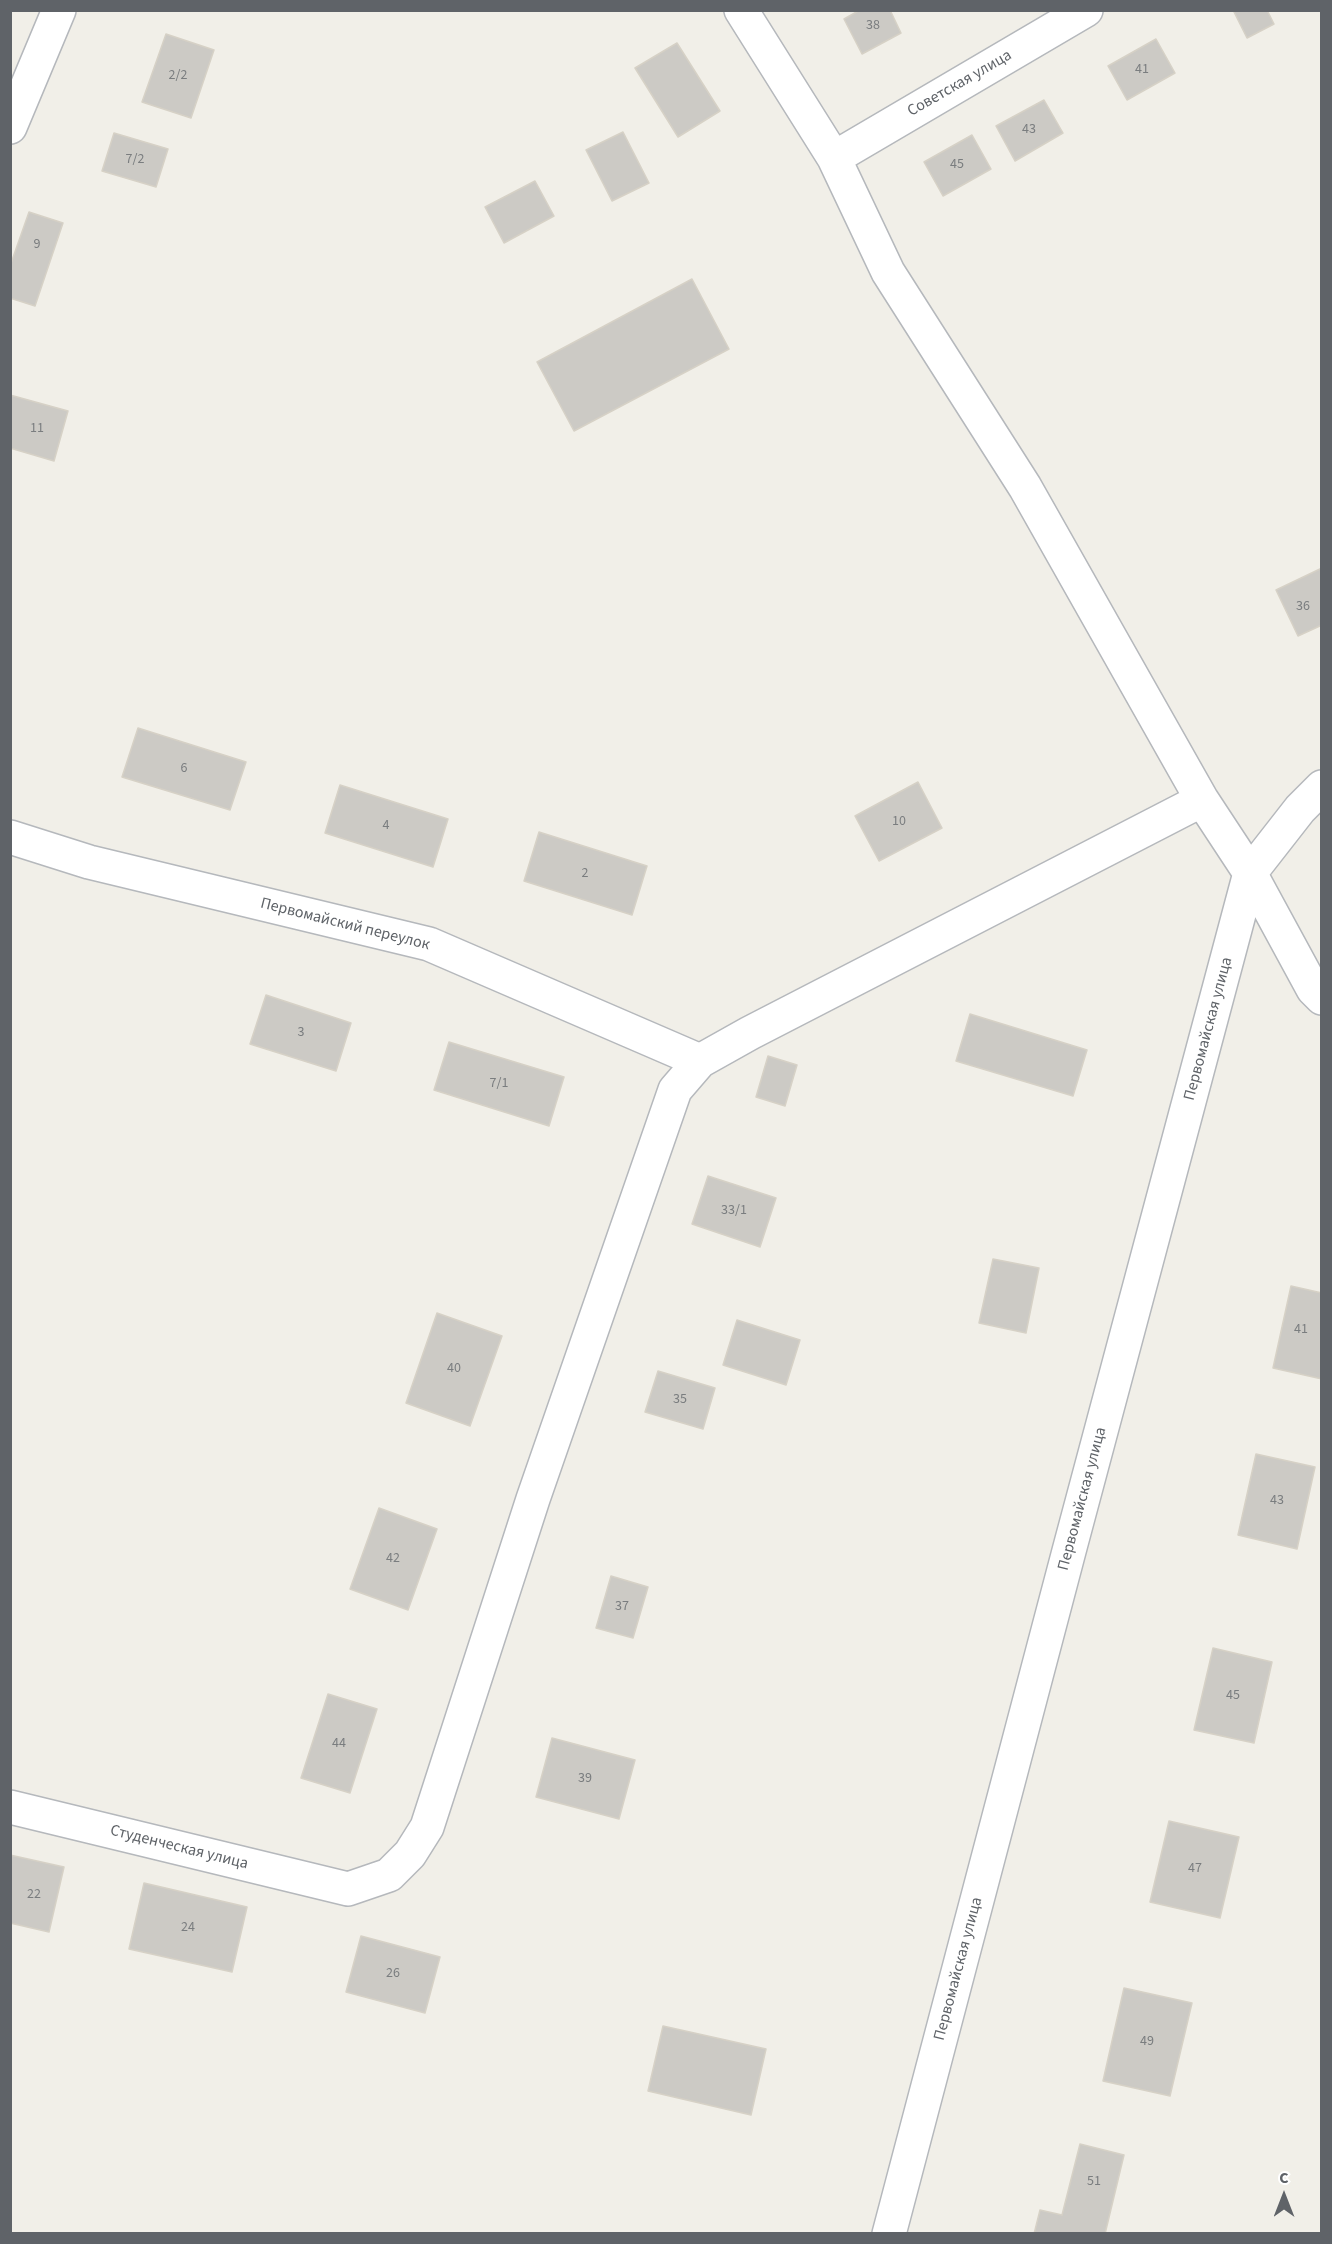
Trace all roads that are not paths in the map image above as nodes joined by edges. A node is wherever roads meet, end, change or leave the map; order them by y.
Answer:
1 (59, 10) edge
2 (741, 10) edge
3 (1086, 10) edge
4 (10, 127) edge
5 (834, 158) junction
6 (1322, 787) edge
7 (1202, 800) junction
8 (10, 837) edge
9 (1250, 873) junction
10 (1322, 998) edge
11 (700, 1060) junction
12 (10, 1807) edge
13 (889, 2234) edge

1 - 4 street
2 - 5 street
3 - 5 street, Советская улица
5 - 7 street
6 - 9 street, Первомайская улица
7 - 9 street
7 - 11 street
8 - 11 street, Первомайский переулок
9 - 10 street
9 - 13 street, Первомайская улица
11 - 12 street, Студенческая улица

